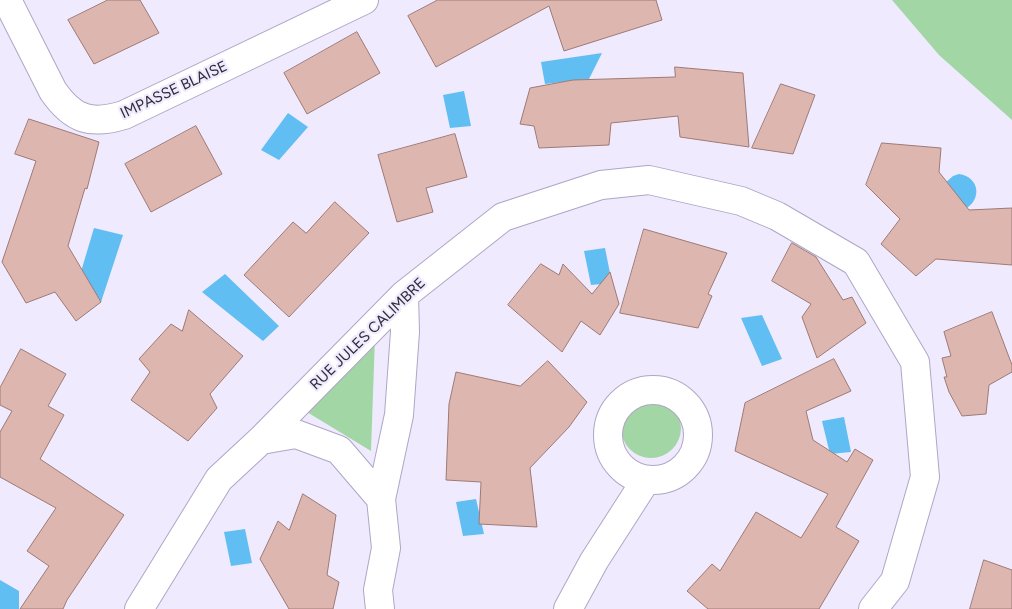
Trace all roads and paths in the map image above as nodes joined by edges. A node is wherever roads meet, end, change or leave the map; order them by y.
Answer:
1 (7, 0) edge
2 (364, 0) edge
3 (404, 295) junction
4 (261, 440) junction
5 (646, 480) dead end
6 (381, 498) junction
7 (377, 603) edge
8 (139, 609) edge
9 (568, 609) edge
10 (873, 609) edge

1 - 2 street, IMPASSE BLAISE
3 - 4 street, RUE JULES CALIMBRE
3 - 6 street
3 - 10 street, RUE JULES CALIMBRE
4 - 6 street
4 - 8 street, RUE JULES CALIMBRE
5 - 9 street
6 - 7 street

